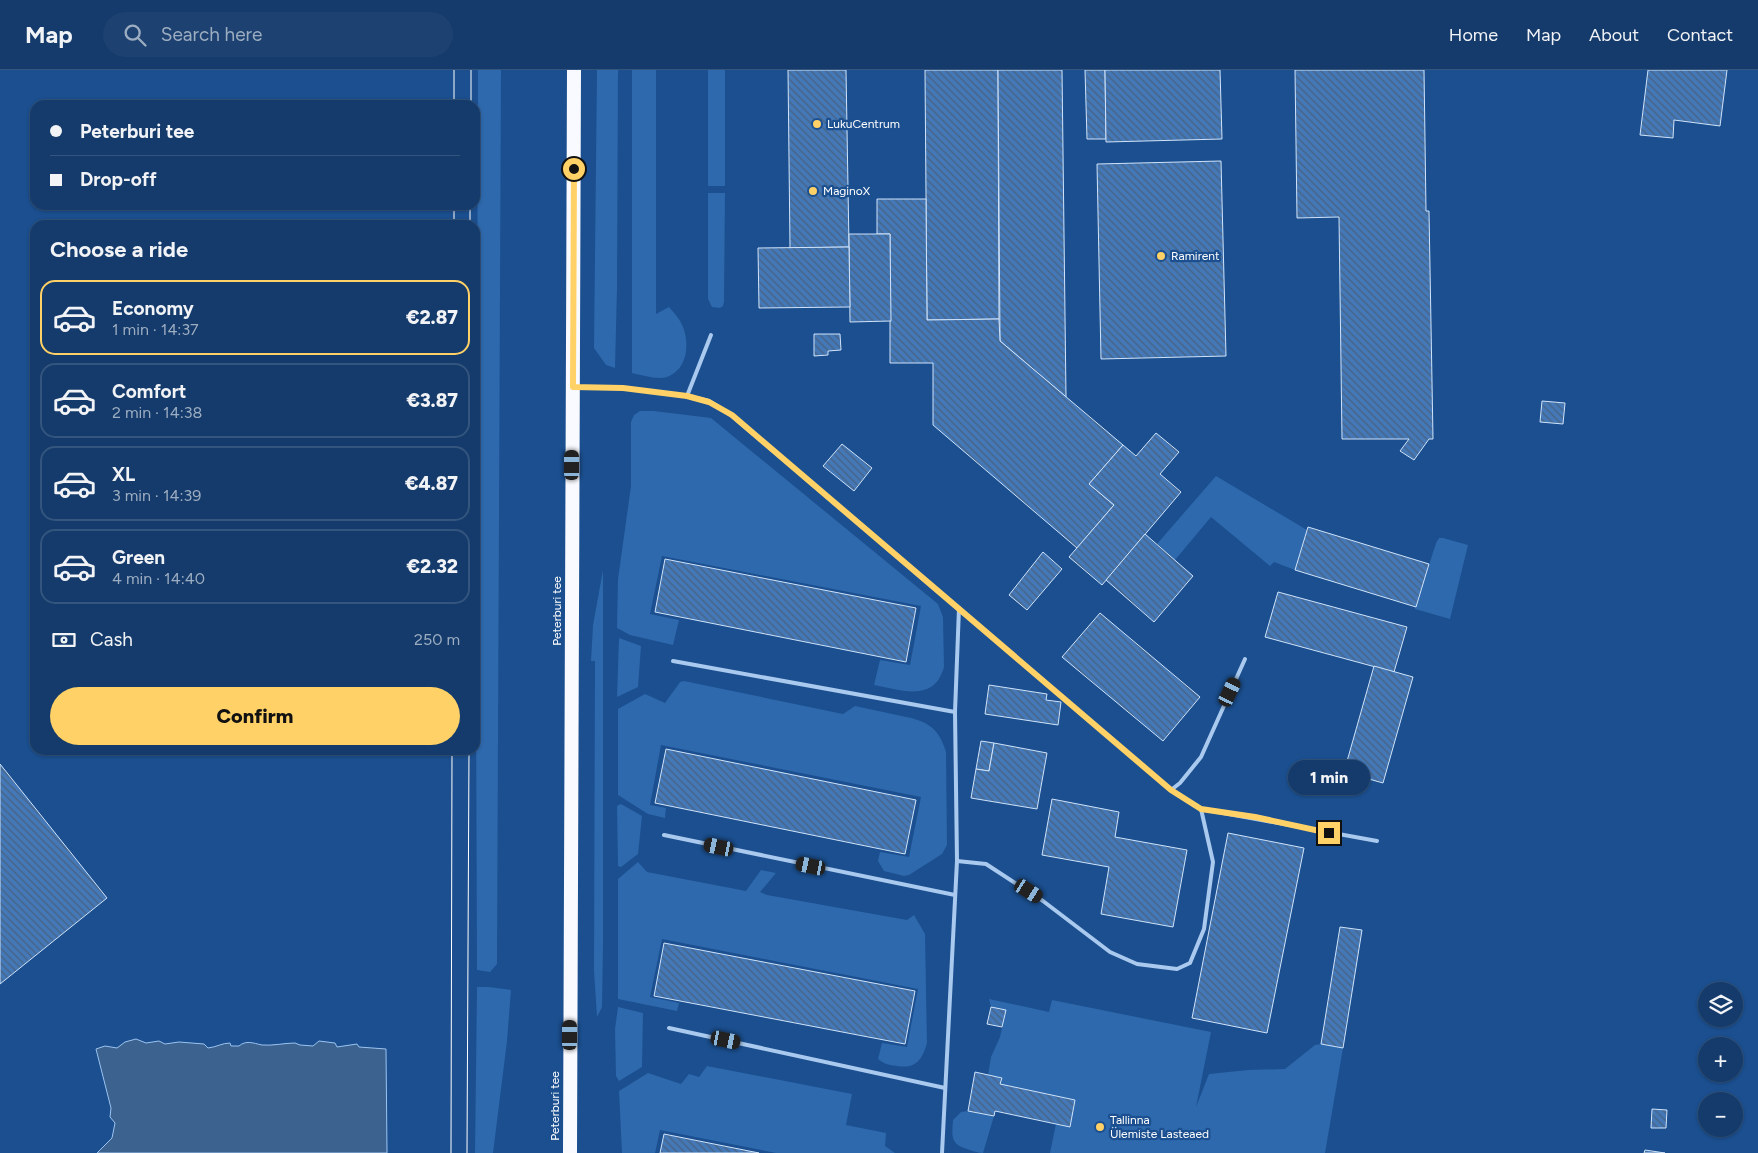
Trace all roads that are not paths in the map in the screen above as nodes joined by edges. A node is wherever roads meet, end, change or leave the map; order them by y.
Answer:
1 (574, 70) edge
2 (711, 335) dead end
3 (573, 387) junction
4 (687, 396) junction
5 (959, 608) junction
6 (1245, 659) dead end
7 (673, 661) dead end
8 (955, 712) junction
9 (1171, 790) junction
10 (1201, 809) junction
11 (664, 835) dead end
12 (1377, 841) dead end
13 (957, 861) junction
14 (955, 895) junction
15 (669, 1028) dead end
16 (945, 1088) junction
17 (570, 1153) edge
18 (942, 1153) edge

1 - 3 highway, Peterburi tee
2 - 4 lane
3 - 4 lane
3 - 17 highway, Peterburi tee
4 - 5 lane
5 - 8 lane
5 - 9 lane
6 - 9 lane
7 - 8 lane
8 - 13 lane
9 - 10 lane
10 - 12 lane
10 - 13 lane
11 - 14 lane
13 - 14 lane
14 - 16 lane
15 - 16 lane
16 - 18 lane

